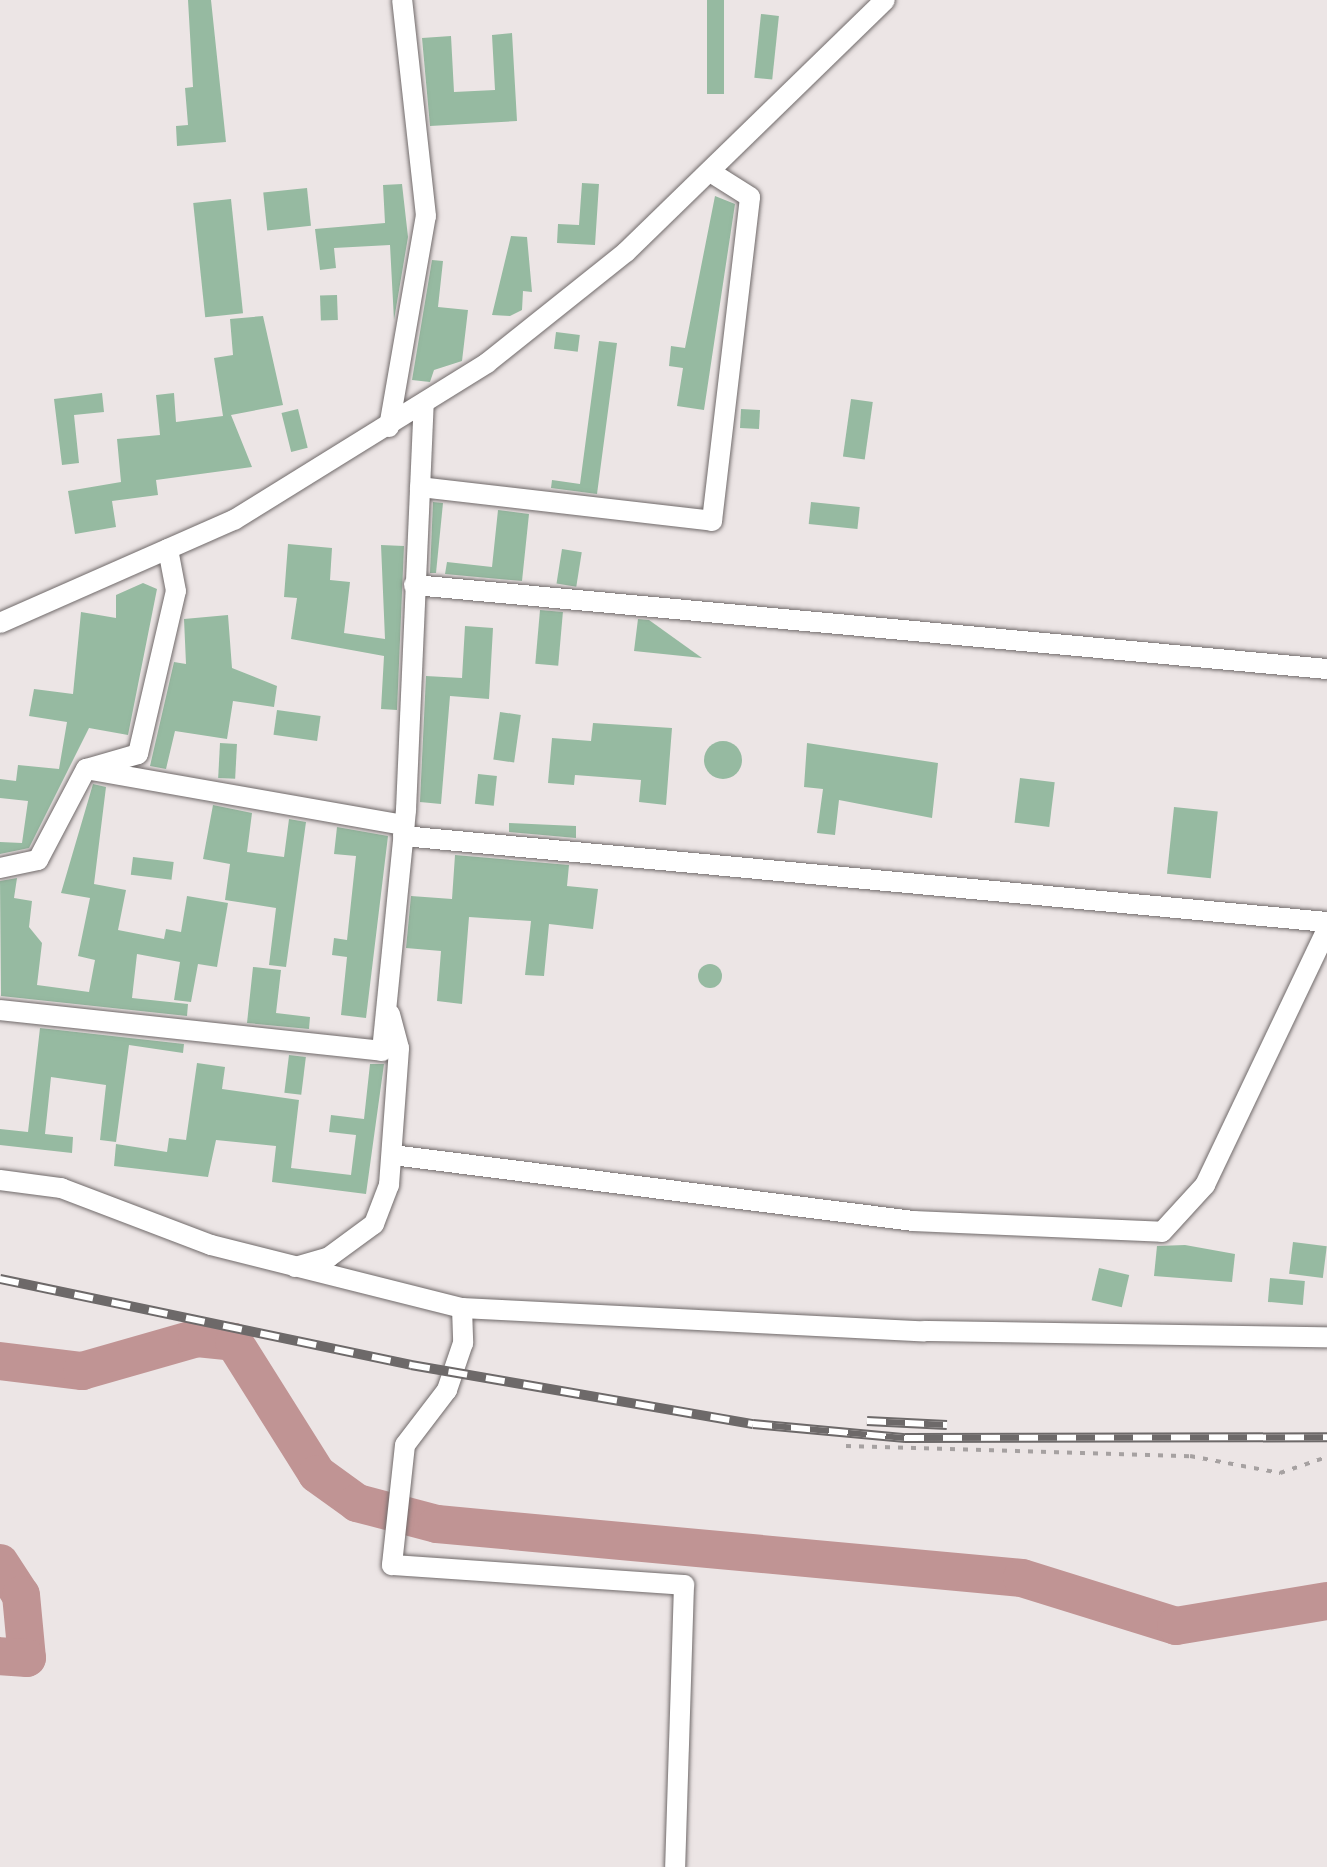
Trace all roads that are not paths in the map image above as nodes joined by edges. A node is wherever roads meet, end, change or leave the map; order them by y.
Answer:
1 (402, 0) edge
2 (886, 0) edge
3 (712, 173) junction
4 (424, 404) junction
5 (390, 428) junction
6 (420, 487) junction
7 (168, 549) junction
8 (414, 585) junction
9 (0, 623) edge
10 (1327, 669) edge
11 (86, 769) junction
12 (404, 831) junction
13 (0, 868) edge
14 (1327, 926) edge
15 (387, 1003) junction
16 (0, 1010) edge
17 (393, 1155) junction
18 (0, 1180) edge
19 (294, 1267) junction
20 (462, 1308) junction
21 (1327, 1337) edge
22 (675, 1867) edge

1 - 5 street
2 - 3 street
3 - 4 street
3 - 6 street
4 - 5 street
4 - 6 street
5 - 7 street
6 - 8 street
7 - 9 street
7 - 11 street
8 - 10 street
8 - 12 street
11 - 12 street
11 - 13 street
12 - 14 street
12 - 15 street
14 - 17 street
15 - 16 street
15 - 17 street
17 - 19 street
18 - 19 street
19 - 20 street
20 - 21 street
20 - 22 street

